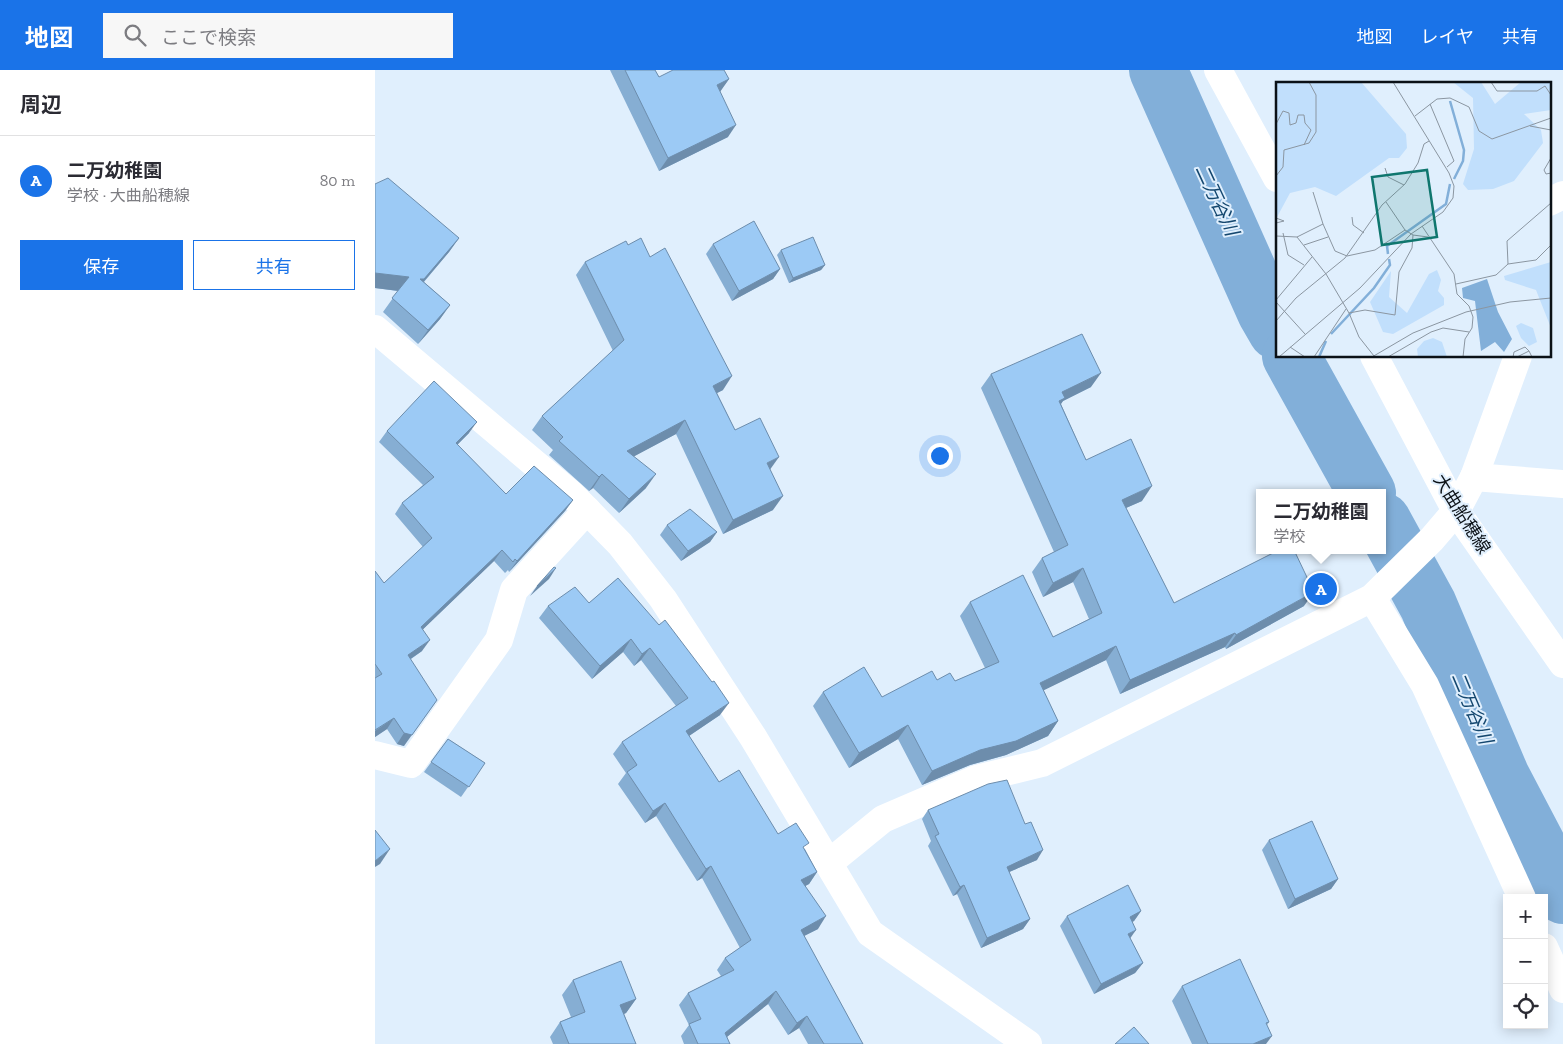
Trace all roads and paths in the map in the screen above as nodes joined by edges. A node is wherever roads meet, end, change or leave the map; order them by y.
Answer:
1 (1217, 70) edge
2 (1276, 176) edge
3 (1563, 195) edge
4 (1551, 201) edge
5 (375, 330) edge
6 (1375, 358) edge
7 (1517, 358) edge
8 (1474, 477) junction
9 (1563, 484) edge
10 (587, 510) junction
11 (1456, 511) junction
12 (1372, 598) junction
13 (1563, 664) edge
14 (375, 754) edge
15 (829, 864) junction
16 (1520, 894) edge
17 (1548, 956) edge
18 (1563, 989) edge
19 (1028, 1044) edge

1 - 2 street
3 - 4 street
5 - 10 street
6 - 11 street, 大曲船穂線
7 - 8 street
8 - 9 street
8 - 11 street
10 - 14 street
10 - 15 street
11 - 12 street
11 - 13 street, 大曲船穂線
12 - 15 street
12 - 16 street
15 - 19 street
17 - 18 street

